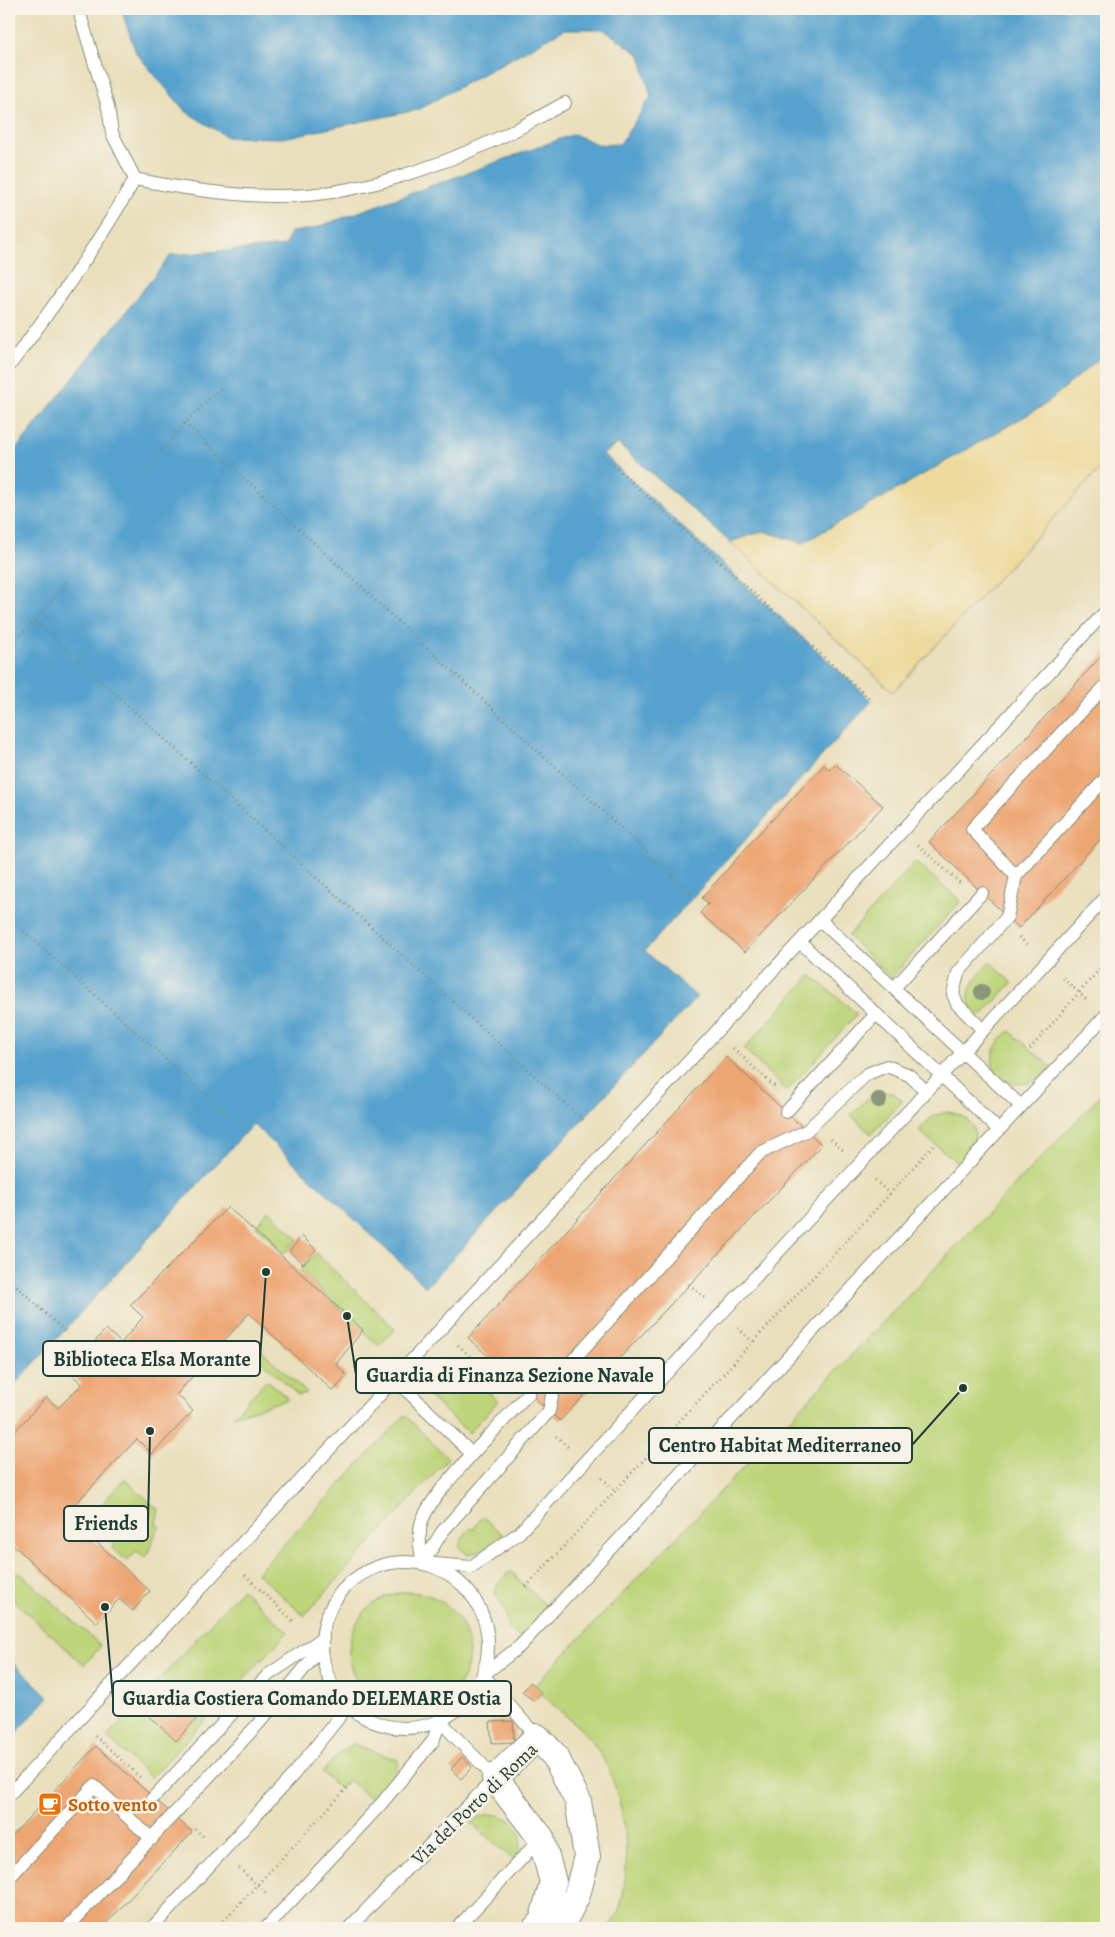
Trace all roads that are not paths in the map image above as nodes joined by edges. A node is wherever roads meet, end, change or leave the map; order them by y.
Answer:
1 (80, 9) edge
2 (565, 103) dead end
3 (135, 179) junction
4 (9, 366) edge
5 (1106, 611) edge
6 (1106, 685) edge
7 (1106, 778) edge
8 (1016, 876) junction
9 (979, 896) road end
10 (1106, 896) edge
11 (820, 920) junction
12 (800, 942) junction
13 (894, 988) junction
14 (876, 1014) junction
15 (1106, 1015) edge
16 (983, 1030) junction
17 (962, 1052) junction
18 (940, 1075) junction
19 (926, 1091) junction
20 (1021, 1106) junction
21 (790, 1108) road end
22 (999, 1130) junction
23 (395, 1379) junction
24 (524, 1398) road end
25 (472, 1454) junction
26 (423, 1563) junction
27 (323, 1643) junction
28 (483, 1675) junction
29 (348, 1706) junction
30 (440, 1721) junction
31 (537, 1737) junction
32 (495, 1778) junction
33 (9, 1796) edge
34 (155, 1796) road end
35 (541, 1838) junction
36 (152, 1839) junction
37 (9, 1878) edge
38 (67, 1928) edge
39 (152, 1928) edge
40 (266, 1928) edge
41 (349, 1928) edge
42 (457, 1928) edge
43 (536, 1928) edge
44 (560, 1928) edge

1 - 3 lane
2 - 3 lane
3 - 4 lane
5 - 11 lane
6 - 8 lane
7 - 8 lane
8 - 16 lane
9 - 13 lane
10 - 16 lane
11 - 12 lane
11 - 13 lane
12 - 14 lane
12 - 23 lane
13 - 17 lane
14 - 18 lane
14 - 21 lane
15 - 20 lane
16 - 17 lane
17 - 18 lane
17 - 20 lane
18 - 19 lane
18 - 22 lane
19 - 26 lane
19 - 26 lane
20 - 22 lane
22 - 28 lane
23 - 25 lane
23 - 33 lane
24 - 25 lane
25 - 26 lane
26 - 27 lane
26 - 28 lane
27 - 29 lane
27 - 34 lane
27 - 36 lane
28 - 30 lane
28 - 31 lane
29 - 30 lane
29 - 39 lane
30 - 32 lane
30 - 40 lane
31 - 32 street, Via del Porto di Roma
31 - 44 street, Via del Porto di Roma
32 - 35 street
32 - 41 lane, Via del Porto di Roma
35 - 42 lane
35 - 43 street
36 - 37 lane
36 - 38 lane

